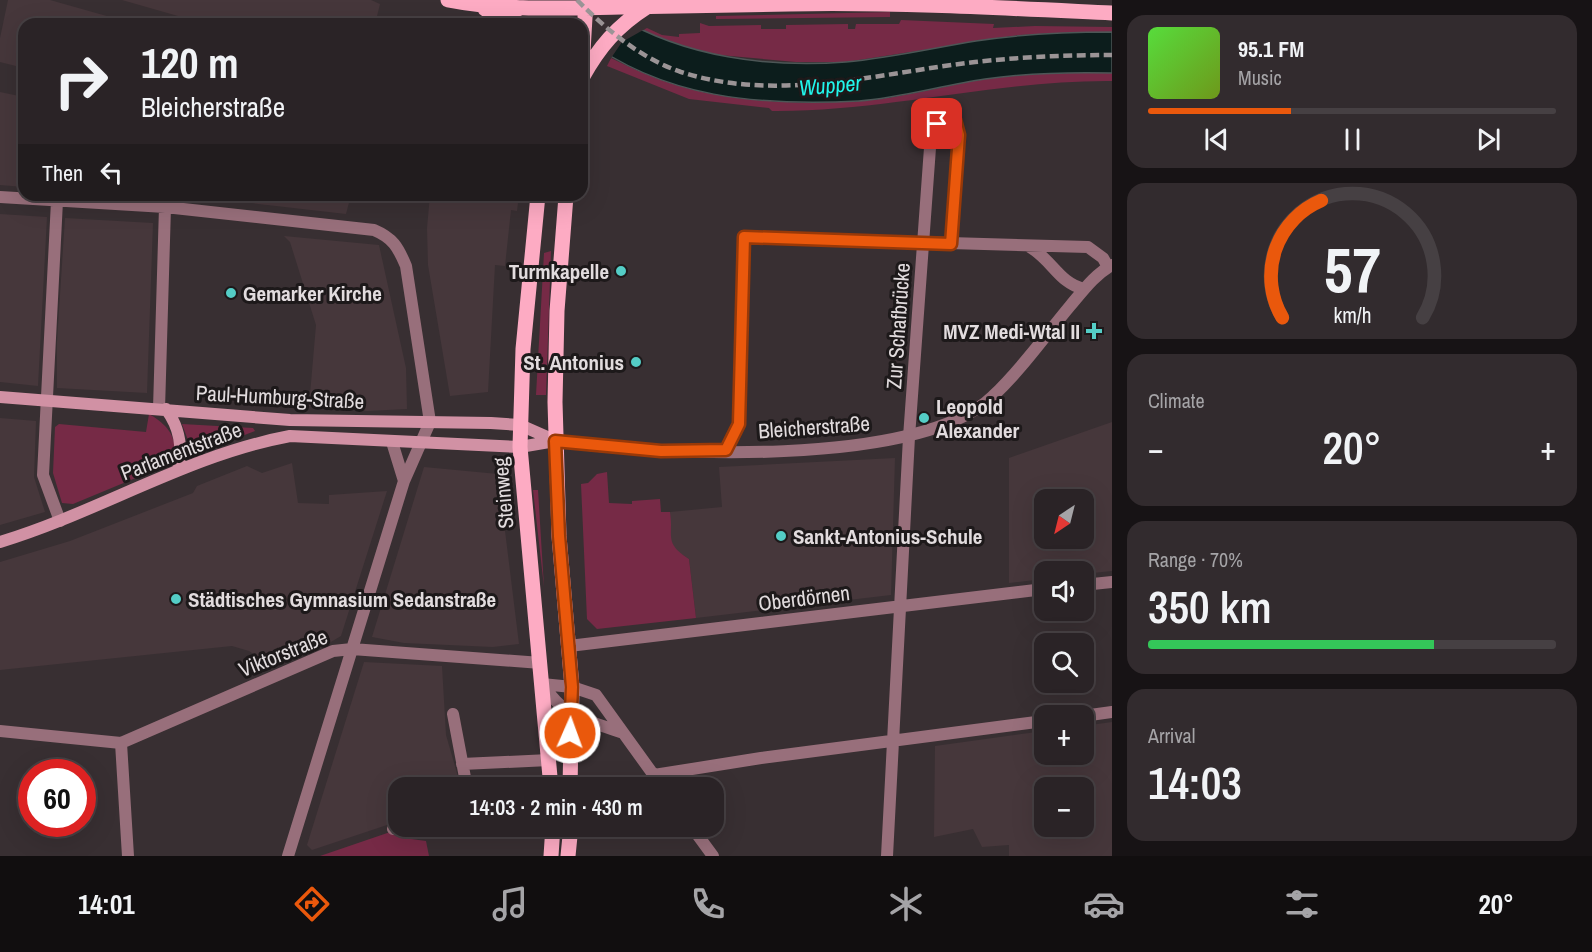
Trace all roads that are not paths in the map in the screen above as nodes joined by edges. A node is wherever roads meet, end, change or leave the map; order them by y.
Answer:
1 (448, 0) edge
2 (549, 4) edge
3 (586, 4) edge
4 (474, 5) junction
5 (640, 11) junction
6 (1112, 13) edge
7 (507, 18) edge
8 (588, 59) edge
9 (0, 197) edge
10 (18, 198) edge
11 (57, 201) joint
12 (537, 201) edge
13 (566, 201) edge
14 (165, 207) junction
15 (923, 244) junction
16 (951, 244) junction
17 (1027, 245) junction
18 (1110, 266) edge
19 (1084, 289) junction
20 (0, 397) edge
21 (47, 400) junction
22 (162, 409) junction
23 (430, 422) junction
24 (520, 425) junction
25 (909, 437) junction
26 (555, 441) junction
27 (388, 442) junction
28 (420, 443) junction
29 (520, 447) junction
30 (726, 450) junction
31 (178, 470) junction
32 (404, 481) junction
33 (60, 521) junction
34 (0, 542) edge
35 (1112, 582) edge
36 (1094, 584) edge
37 (1034, 591) edge
38 (900, 606) junction
39 (569, 645) junction
40 (352, 649) junction
41 (541, 663) junction
42 (542, 684) junction
43 (572, 687) junction
44 (1112, 712) edge
45 (453, 714) dead end
46 (1094, 714) edge
47 (570, 715) junction
48 (1034, 722) edge
49 (0, 731) edge
50 (623, 733) junction
51 (121, 743) junction
52 (892, 743) junction
53 (549, 760) junction
54 (462, 764) junction
55 (654, 775) joint
56 (465, 777) edge
57 (550, 777) edge
58 (570, 777) edge
59 (552, 837) edge
60 (570, 837) edge
61 (699, 837) edge
62 (129, 856) edge
63 (288, 856) edge
64 (551, 856) edge
65 (568, 856) edge
66 (712, 856) edge
67 (887, 856) edge

1 - 4 main road
2 - 3 main road
2 - 4 main road
3 - 5 main road
4 - 7 main road
5 - 6 main road
5 - 8 main road
9 - 10 street
11 - 14 street
11 - 21 street
12 - 24 main road, Steinweg
13 - 26 main road
14 - 22 street
14 - 23 street
15 - 16 street
15 - 16 street, Zur Schafbrücke
15 - 25 street, Zur Schafbrücke
15 - 30 street
16 - 17 street
17 - 18 street
17 - 19 street
18 - 19 street, Bleicherstraße
19 - 25 street, Bleicherstraße
20 - 21 main road, Paul-Humburg-Straße
21 - 22 main road, Paul-Humburg-Straße
21 - 33 street
22 - 23 main road, Paul-Humburg-Straße
22 - 31 main road
23 - 24 main road, Paul-Humburg-Straße
23 - 28 street
24 - 26 main road, Paul-Humburg-Straße
24 - 29 main road, Steinweg
25 - 30 street, Bleicherstraße
25 - 38 street, Zur Schafbrücke
26 - 29 main road, Bleicherstraße
26 - 30 street, Bleicherstraße
26 - 39 main road
27 - 28 main road
27 - 31 main road, Parlamentstraße
27 - 32 street
28 - 29 main road, Bleicherstraße
28 - 32 street
29 - 41 main road, Steinweg
31 - 33 main road, Parlamentstraße
32 - 40 street
33 - 34 main road, Parlamentstraße
35 - 36 street
37 - 38 street, Oberdörnen
38 - 39 street, Oberdörnen
38 - 52 street, Zur Schafbrücke
39 - 43 main road
40 - 41 street, Viktorstraße
40 - 51 street, Viktorstraße
40 - 63 street
41 - 42 main road, Steinweg
42 - 43 street
42 - 47 street
42 - 53 main road, Steinweg
43 - 47 main road
43 - 50 street
44 - 46 street
45 - 54 street
47 - 50 street
47 - 58 main road
48 - 52 street
49 - 51 street, Viktorstraße
50 - 55 street
51 - 62 street
52 - 55 street
52 - 67 street, Zur Schafbrücke
53 - 54 street
53 - 57 main road, Steinweg
54 - 56 street
59 - 64 main road
60 - 65 main road
61 - 66 street

